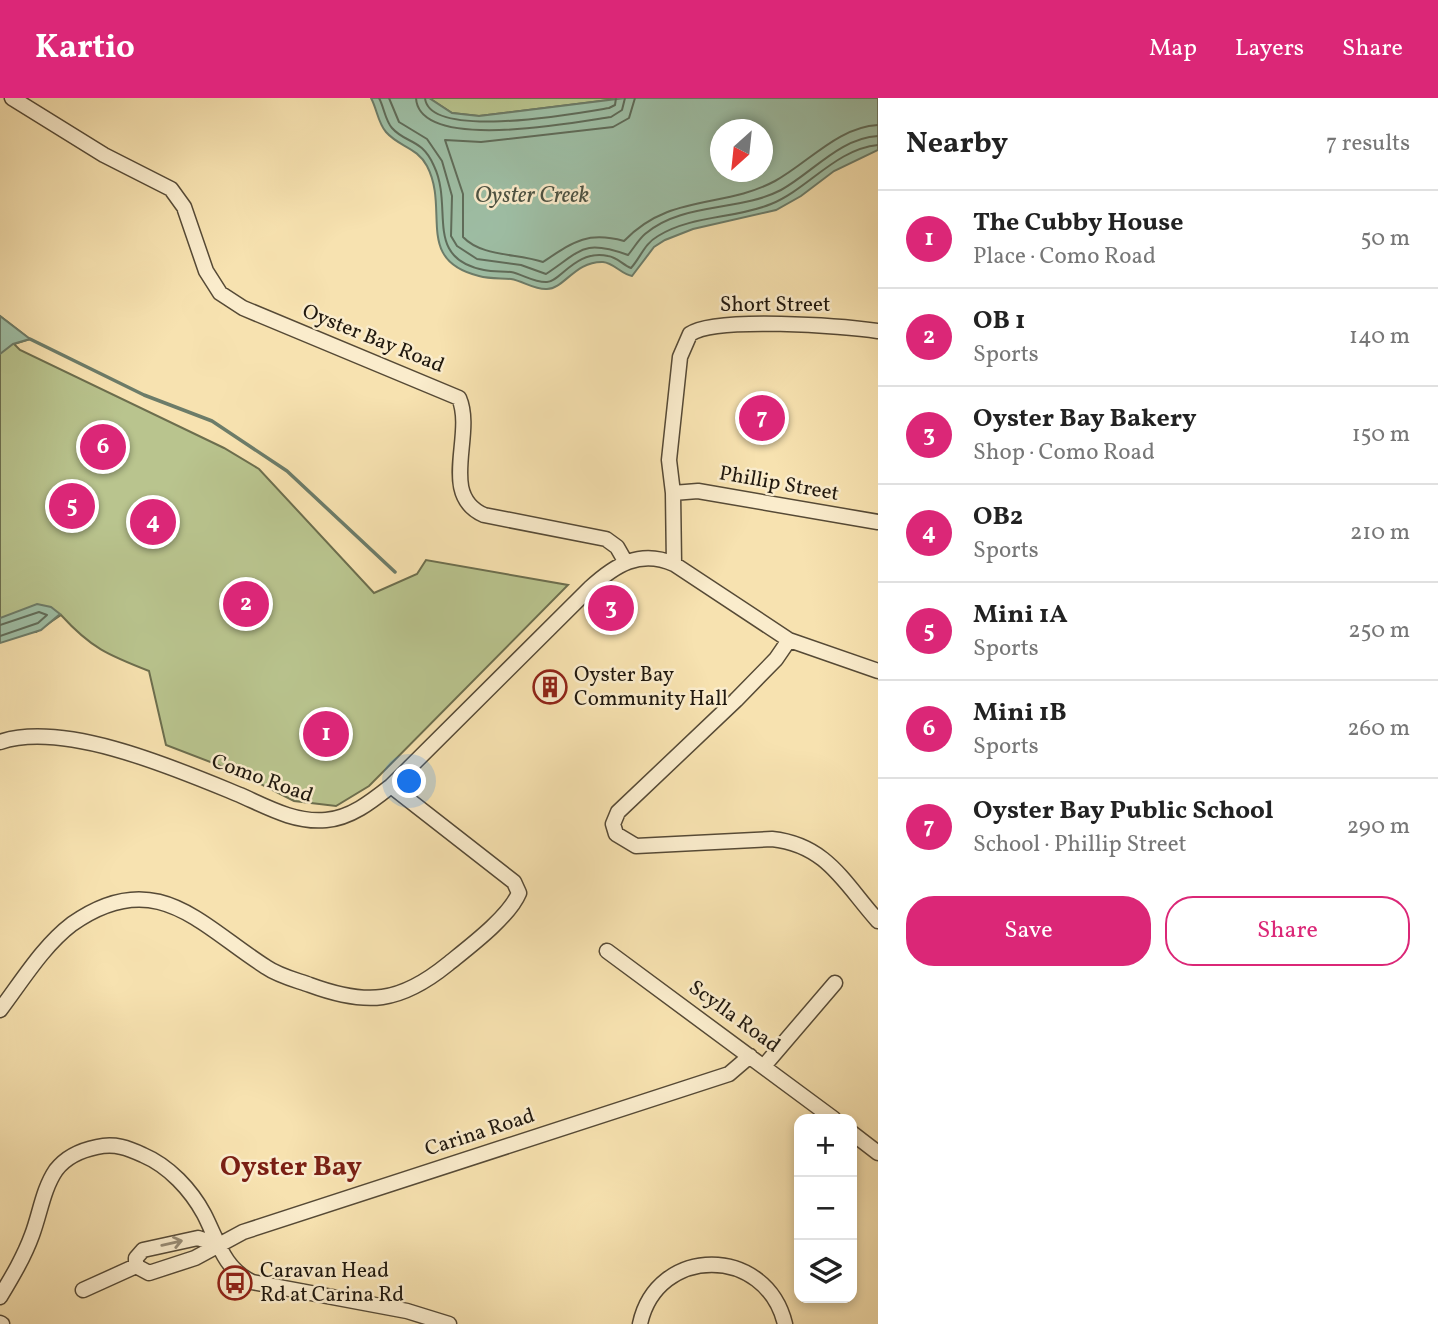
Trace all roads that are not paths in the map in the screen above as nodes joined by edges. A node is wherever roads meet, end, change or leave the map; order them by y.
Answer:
1 (12, 98) edge
2 (878, 331) edge
3 (673, 493) junction
4 (878, 522) edge
5 (625, 561) junction
6 (674, 564) junction
7 (789, 640) junction
8 (878, 671) edge
9 (0, 742) edge
10 (391, 786) junction
11 (878, 920) edge
12 (607, 951) dead end
13 (835, 983) dead end
14 (0, 1010) edge
15 (750, 1056) junction
16 (764, 1066) junction
17 (827, 1114) edge
18 (857, 1137) edge
19 (878, 1153) edge
20 (219, 1245) junction
21 (136, 1266) junction
22 (83, 1290) dead end
23 (0, 1297) edge
24 (449, 1324) edge
25 (640, 1324) edge
26 (785, 1324) edge

1 - 5 street, Oyster Bay Road
2 - 3 street, Short Street
3 - 4 street, Phillip Street
3 - 6 street
5 - 6 street
5 - 10 street, Como Road
6 - 7 street
7 - 8 street
7 - 11 street
9 - 10 street, Como Road
10 - 14 street
12 - 15 street, Scylla Road
13 - 16 street
15 - 16 street, Scylla Road
15 - 20 street, Carina Road
16 - 17 street, Scylla Road
18 - 19 street
20 - 21 street, Carina Road
21 -> 20 street, Carina Road
20 - 23 street
20 - 24 street
21 - 22 street, Carina Road
25 - 26 street

